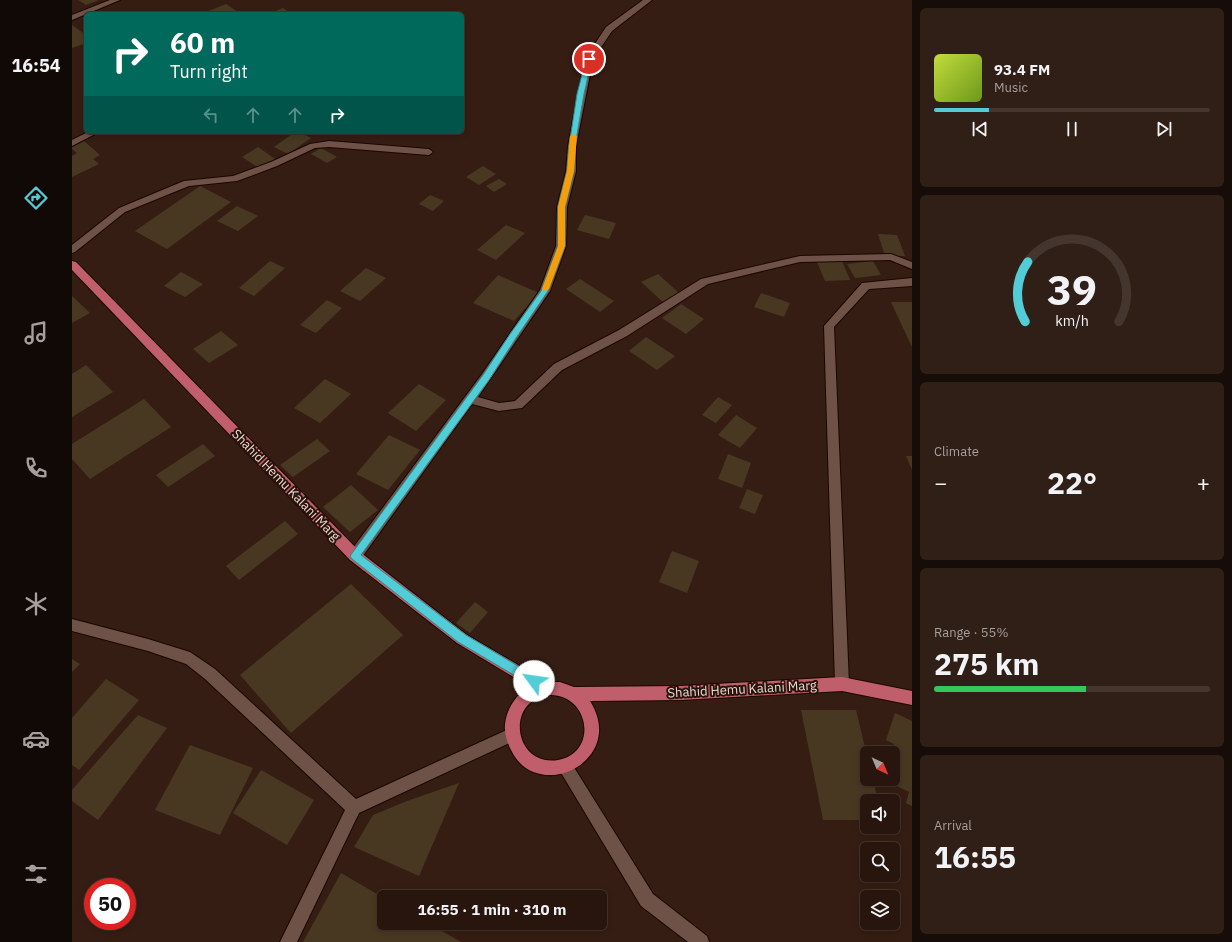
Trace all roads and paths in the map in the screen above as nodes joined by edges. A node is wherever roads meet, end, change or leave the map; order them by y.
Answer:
1 (116, 0) edge
2 (648, 0) edge
3 (87, 12) edge
4 (84, 13) edge
5 (72, 18) edge
6 (90, 134) edge
7 (72, 143) edge
8 (429, 152) dead end
9 (72, 250) edge
10 (72, 264) edge
11 (912, 266) edge
12 (912, 282) edge
13 (470, 399) junction
14 (355, 556) junction
15 (72, 625) edge
16 (842, 684) junction
17 (546, 688) junction
18 (571, 694) junction
19 (912, 698) edge
20 (512, 734) junction
21 (565, 766) junction
22 (354, 808) junction
23 (288, 942) edge
24 (701, 942) edge

1 - 3 street
2 - 13 street
4 - 5 street
6 - 7 street
8 - 9 street
10 - 14 main road, Shahid Hemu Kalani Marg
11 - 13 street
12 - 16 street
13 - 14 street
14 - 17 main road, Shahid Hemu Kalani Marg
15 - 22 street
16 - 18 main road, Shahid Hemu Kalani Marg
16 - 19 main road, Shahid Hemu Kalani Marg
17 - 18 main road, Shahid Hemu Kalani Marg
17 - 20 main road
18 - 21 main road, Shahid Hemu Kalani Marg
20 - 21 main road
20 - 22 street
21 - 24 street
22 - 23 street

